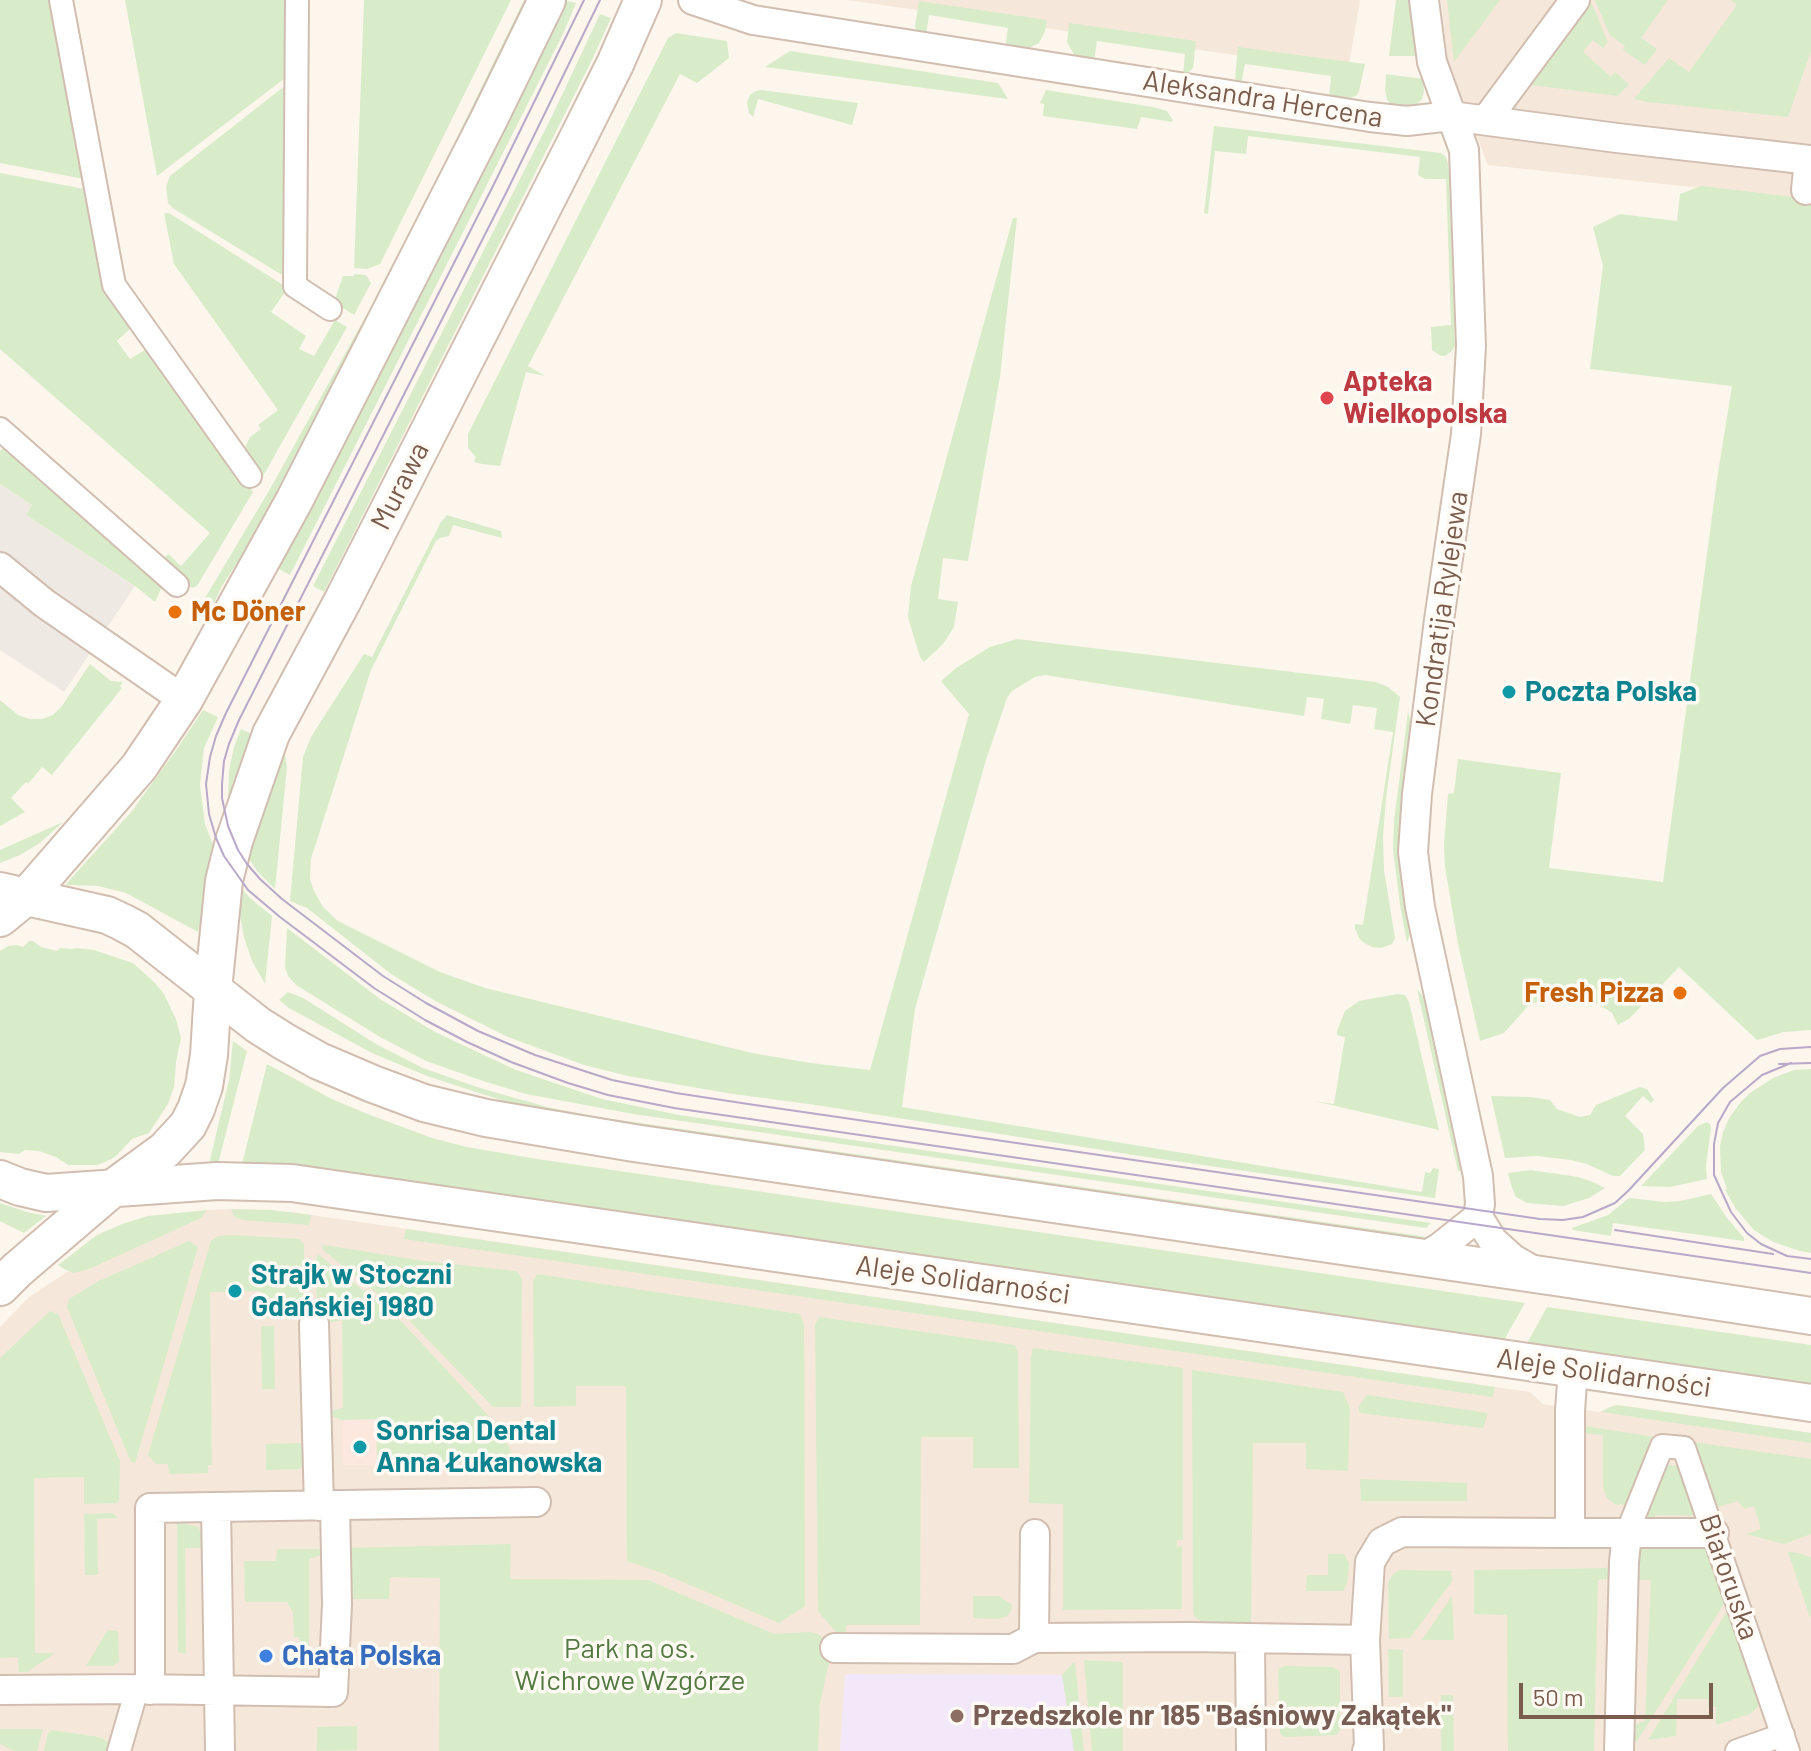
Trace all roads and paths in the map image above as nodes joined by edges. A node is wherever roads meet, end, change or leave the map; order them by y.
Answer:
1 (61, 0) edge
2 (297, 0) edge
3 (547, 0) edge
4 (643, 0) edge
5 (693, 0) edge
6 (1424, 0) edge
7 (1575, 0) edge
8 (1451, 116) junction
9 (1486, 120) junction
10 (1810, 160) edge
11 (1806, 190) dead end
12 (330, 309) dead end
13 (0, 429) edge
14 (250, 476) dead end
15 (0, 567) edge
16 (177, 585) dead end
17 (184, 700) junction
18 (9, 901) edge
19 (213, 990) junction
20 (0, 1179) edge
21 (113, 1188) junction
22 (1478, 1217) junction
23 (1421, 1258) junction
24 (1541, 1275) junction
25 (0, 1287) edge
26 (1811, 1316) edge
27 (314, 1324) dead end
28 (1573, 1368) junction
29 (1811, 1403) edge
30 (536, 1502) dead end
31 (327, 1506) junction
32 (216, 1507) junction
33 (1570, 1533) junction
34 (1627, 1533) junction
35 (1714, 1533) junction
36 (1035, 1534) dead end
37 (1034, 1638) junction
38 (1250, 1639) junction
39 (1365, 1640) junction
40 (835, 1648) dead end
41 (144, 1689) junction
42 (0, 1690) edge
43 (218, 1692) junction
44 (1785, 1743) edge
45 (119, 1751) edge
46 (220, 1751) edge
47 (1251, 1751) edge
48 (1367, 1751) edge
49 (1619, 1751) edge
50 (1737, 1751) edge

1 - 14 street
2 - 12 street
3 - 17 street
4 - 19 street, Murawa
5 - 8 street, Aleksandra Hercena
6 - 8 street, Kondratija Rylejewa
7 - 9 street
8 - 9 street, Aleksandra Hercena
8 - 22 street, Kondratija Rylejewa
9 - 10 street, Aleksandra Hercena
10 - 11 street, Aleksandra Hercena
13 - 16 street
15 - 17 street
17 - 18 street
18 - 19 street
19 - 21 street, Murawa
19 - 23 street
20 - 21 street, Aleje Solidarności
21 - 25 street
21 - 28 street, Aleje Solidarności
22 - 23 street
22 - 24 street
23 - 24 street
24 - 26 street
27 - 31 street
28 - 29 street, Aleje Solidarności
28 - 33 street
30 - 31 street
31 - 32 street
31 - 43 street
32 - 41 street
32 - 43 street
33 - 34 street
33 - 39 street
34 - 35 street
34 - 35 street, Białoruska
34 - 49 street
35 - 44 street, Białoruska
36 - 37 street
37 - 38 street
37 - 40 street
38 - 39 street
38 - 47 street
39 - 48 street
41 - 42 street
41 - 43 street
41 - 45 street
43 - 46 street
44 - 50 street

